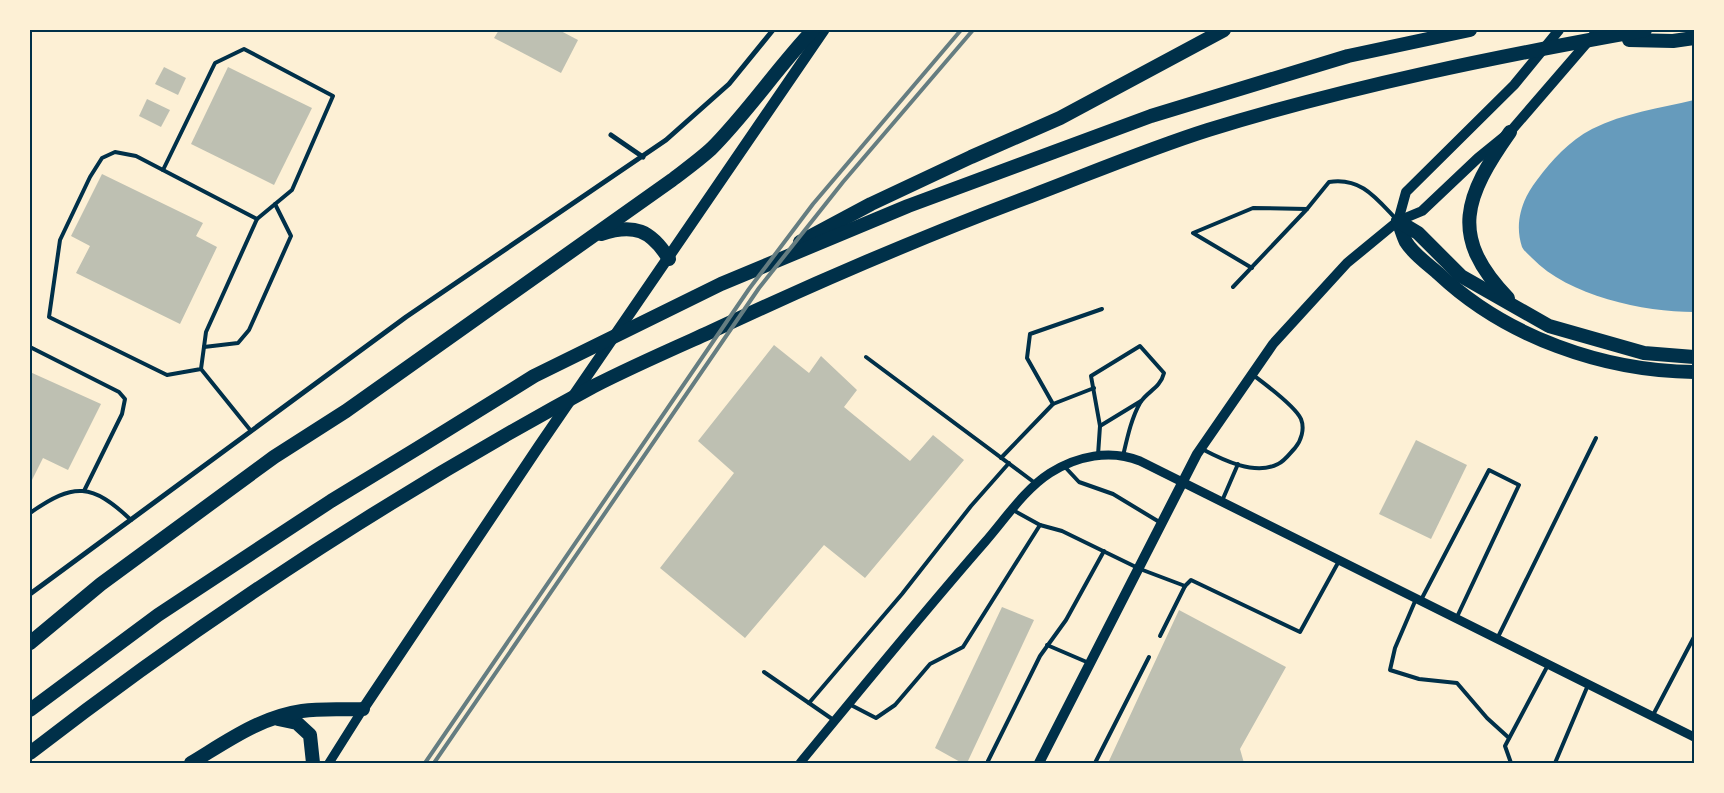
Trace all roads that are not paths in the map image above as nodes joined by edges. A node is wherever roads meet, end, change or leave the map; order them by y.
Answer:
1 (773, 30) edge
2 (814, 30) edge
3 (824, 30) edge
4 (1224, 30) edge
5 (1470, 30) edge
6 (1559, 30) edge
7 (1595, 35) edge
8 (1646, 35) edge
9 (1694, 38) edge
10 (1510, 132) junction
11 (611, 135) dead end
12 (643, 157) junction
13 (163, 170) junction
14 (275, 204) junction
15 (1307, 209) junction
16 (257, 219) junction
17 (1398, 221) junction
18 (584, 242) junction
19 (669, 259) junction
20 (1252, 268) junction
21 (721, 284) junction
22 (1233, 287) dead end
23 (1102, 309) dead end
24 (1518, 310) junction
25 (30, 346) edge
26 (204, 347) junction
27 (866, 357) dead end
28 (1694, 357) edge
29 (202, 369) junction
30 (1694, 372) edge
31 (1251, 374) junction
32 (1094, 388) junction
33 (1141, 401) junction
34 (1053, 404) junction
35 (1100, 426) junction
36 (251, 431) junction
37 (1596, 438) dead end
38 (1201, 448) junction
39 (1098, 455) junction
40 (1123, 456) junction
41 (1002, 458) junction
42 (1009, 463) junction
43 (1238, 464) junction
44 (1064, 465) junction
45 (1037, 484) junction
46 (1182, 484) junction
47 (84, 490) junction
48 (1221, 502) junction
49 (1013, 510) junction
50 (30, 513) edge
51 (131, 520) junction
52 (1162, 523) junction
53 (1040, 525) junction
54 (1104, 551) junction
55 (1339, 561) junction
56 (1140, 569) junction
57 (1185, 586) junction
58 (30, 594) edge
59 (1418, 600) junction
60 (1456, 619) junction
61 (1160, 636) dead end
62 (1694, 637) edge
63 (1497, 639) junction
64 (30, 643) edge
65 (1047, 645) junction
66 (1149, 657) dead end
67 (1089, 663) junction
68 (1548, 665) junction
69 (764, 672) dead end
70 (1588, 684) junction
71 (809, 703) junction
72 (849, 704) junction
73 (363, 709) junction
74 (30, 710) edge
75 (1652, 717) junction
76 (272, 718) junction
77 (835, 721) junction
78 (1694, 737) edge
79 (1509, 738) junction
80 (30, 754) edge
81 (988, 761) dead end
82 (191, 763) edge
83 (313, 763) edge
84 (329, 763) edge
85 (800, 763) edge
86 (1039, 763) edge
87 (1096, 763) edge
88 (1511, 763) edge
89 (1555, 763) edge

1 - 12 street
2 - 18 highway
3 - 19 main road
4 - 21 highway
5 - 21 highway
6 - 17 main road
7 - 8 highway
7 - 10 main road
7 - 80 highway
8 - 9 highway
10 - 17 main road
10 - 24 highway
11 - 12 street
12 - 36 street
13 - 14 lane
13 - 16 lane
13 - 29 lane
14 - 16 lane
14 - 26 lane
15 - 17 lane
15 - 20 lane
15 - 20 lane
16 - 26 lane
17 - 24 highway
17 - 30 highway
17 - 31 main road
18 - 19 highway
18 - 64 highway
19 - 73 main road
20 - 22 lane
21 - 74 highway
23 - 34 lane
24 - 28 highway
25 - 47 lane
26 - 29 lane
27 - 41 lane
29 - 36 lane
31 - 38 main road
31 - 43 lane
32 - 33 lane
32 - 34 lane
32 - 35 lane
33 - 35 lane
33 - 40 lane
34 - 41 lane
35 - 39 lane
36 - 51 street
37 - 63 lane
38 - 43 lane
38 - 46 main road
39 - 40 street
39 - 44 street
40 - 46 street
41 - 42 lane
42 - 45 lane
42 - 71 lane
43 - 48 lane
44 - 45 street
44 - 52 lane
45 - 49 street
46 - 48 street
46 - 52 main road
47 - 50 lane
47 - 51 lane
48 - 55 street
49 - 53 lane
49 - 72 street
51 - 58 street
52 - 56 main road
53 - 54 lane
53 - 72 lane
54 - 56 lane
54 - 65 lane
55 - 57 lane
55 - 59 street
56 - 57 lane
56 - 67 main road
57 - 61 lane
59 - 60 street
59 - 60 lane
59 - 79 lane
60 - 63 street
62 - 75 lane
63 - 68 street
65 - 67 lane
65 - 81 lane
66 - 87 lane
67 - 86 main road
68 - 70 street
68 - 79 lane
69 - 71 lane
70 - 75 street
70 - 89 lane
71 - 77 lane
72 - 77 street
73 - 76 highway
73 - 84 street
75 - 78 street
76 - 82 highway
76 - 83 highway
77 - 85 street
79 - 88 lane

